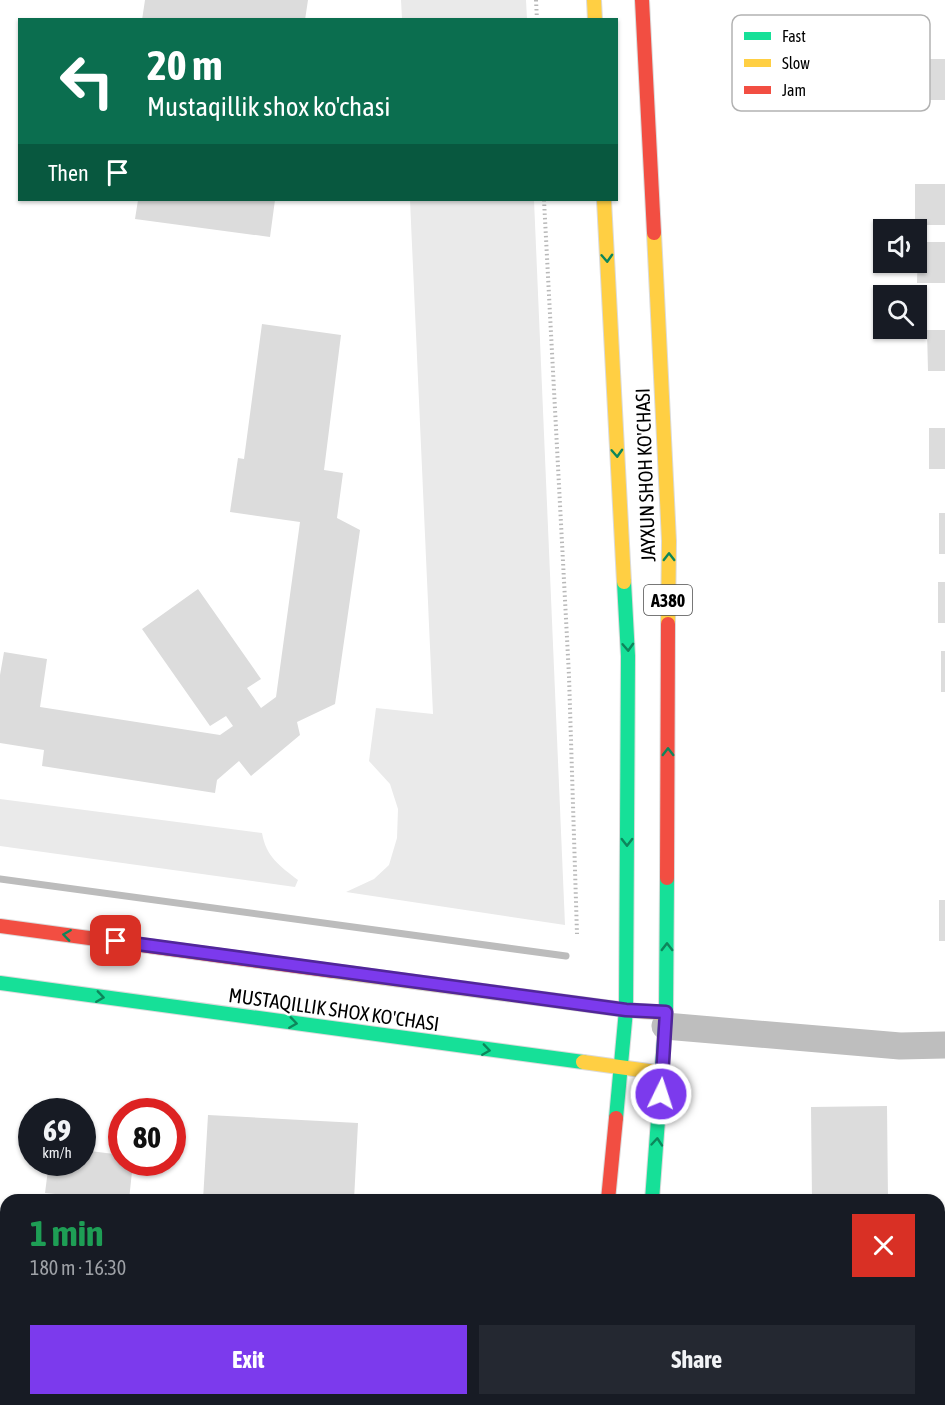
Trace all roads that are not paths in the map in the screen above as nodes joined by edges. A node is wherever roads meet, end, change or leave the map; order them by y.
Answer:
1 (594, 0) edge
2 (642, 0) edge
3 (595, 18) edge
4 (604, 201) edge
5 (0, 926) edge
6 (0, 983) edge
7 (626, 1010) junction
8 (666, 1019) junction
9 (945, 1044) edge
10 (620, 1068) junction
11 (663, 1073) junction
12 (609, 1194) edge
13 (653, 1194) edge

1 - 3 main road
8 -> 2 main road, JAYXUN SHOH KO'CHASI / A380
4 -> 7 main road, JAYXUN SHOH KO'CHASI / A380
7 -> 5 main road, MUSTAQILLIK SHOX KO'CHASI
6 -> 10 main road, MUSTAQILLIK SHOX KO'CHASI
7 - 8 main road, MUSTAQILLIK SHOX KO'CHASI
7 - 10 main road, JAYXUN SHOH KO'CHASI / A380
8 - 9 street
8 - 11 main road, JAYXUN SHOH KO'CHASI / A380
10 - 11 main road, MUSTAQILLIK SHOX KO'CHASI
10 - 12 main road, JAYXUN SHOH KO'CHASI / A380
13 -> 11 main road, JAYXUN SHOH KO'CHASI / A380

